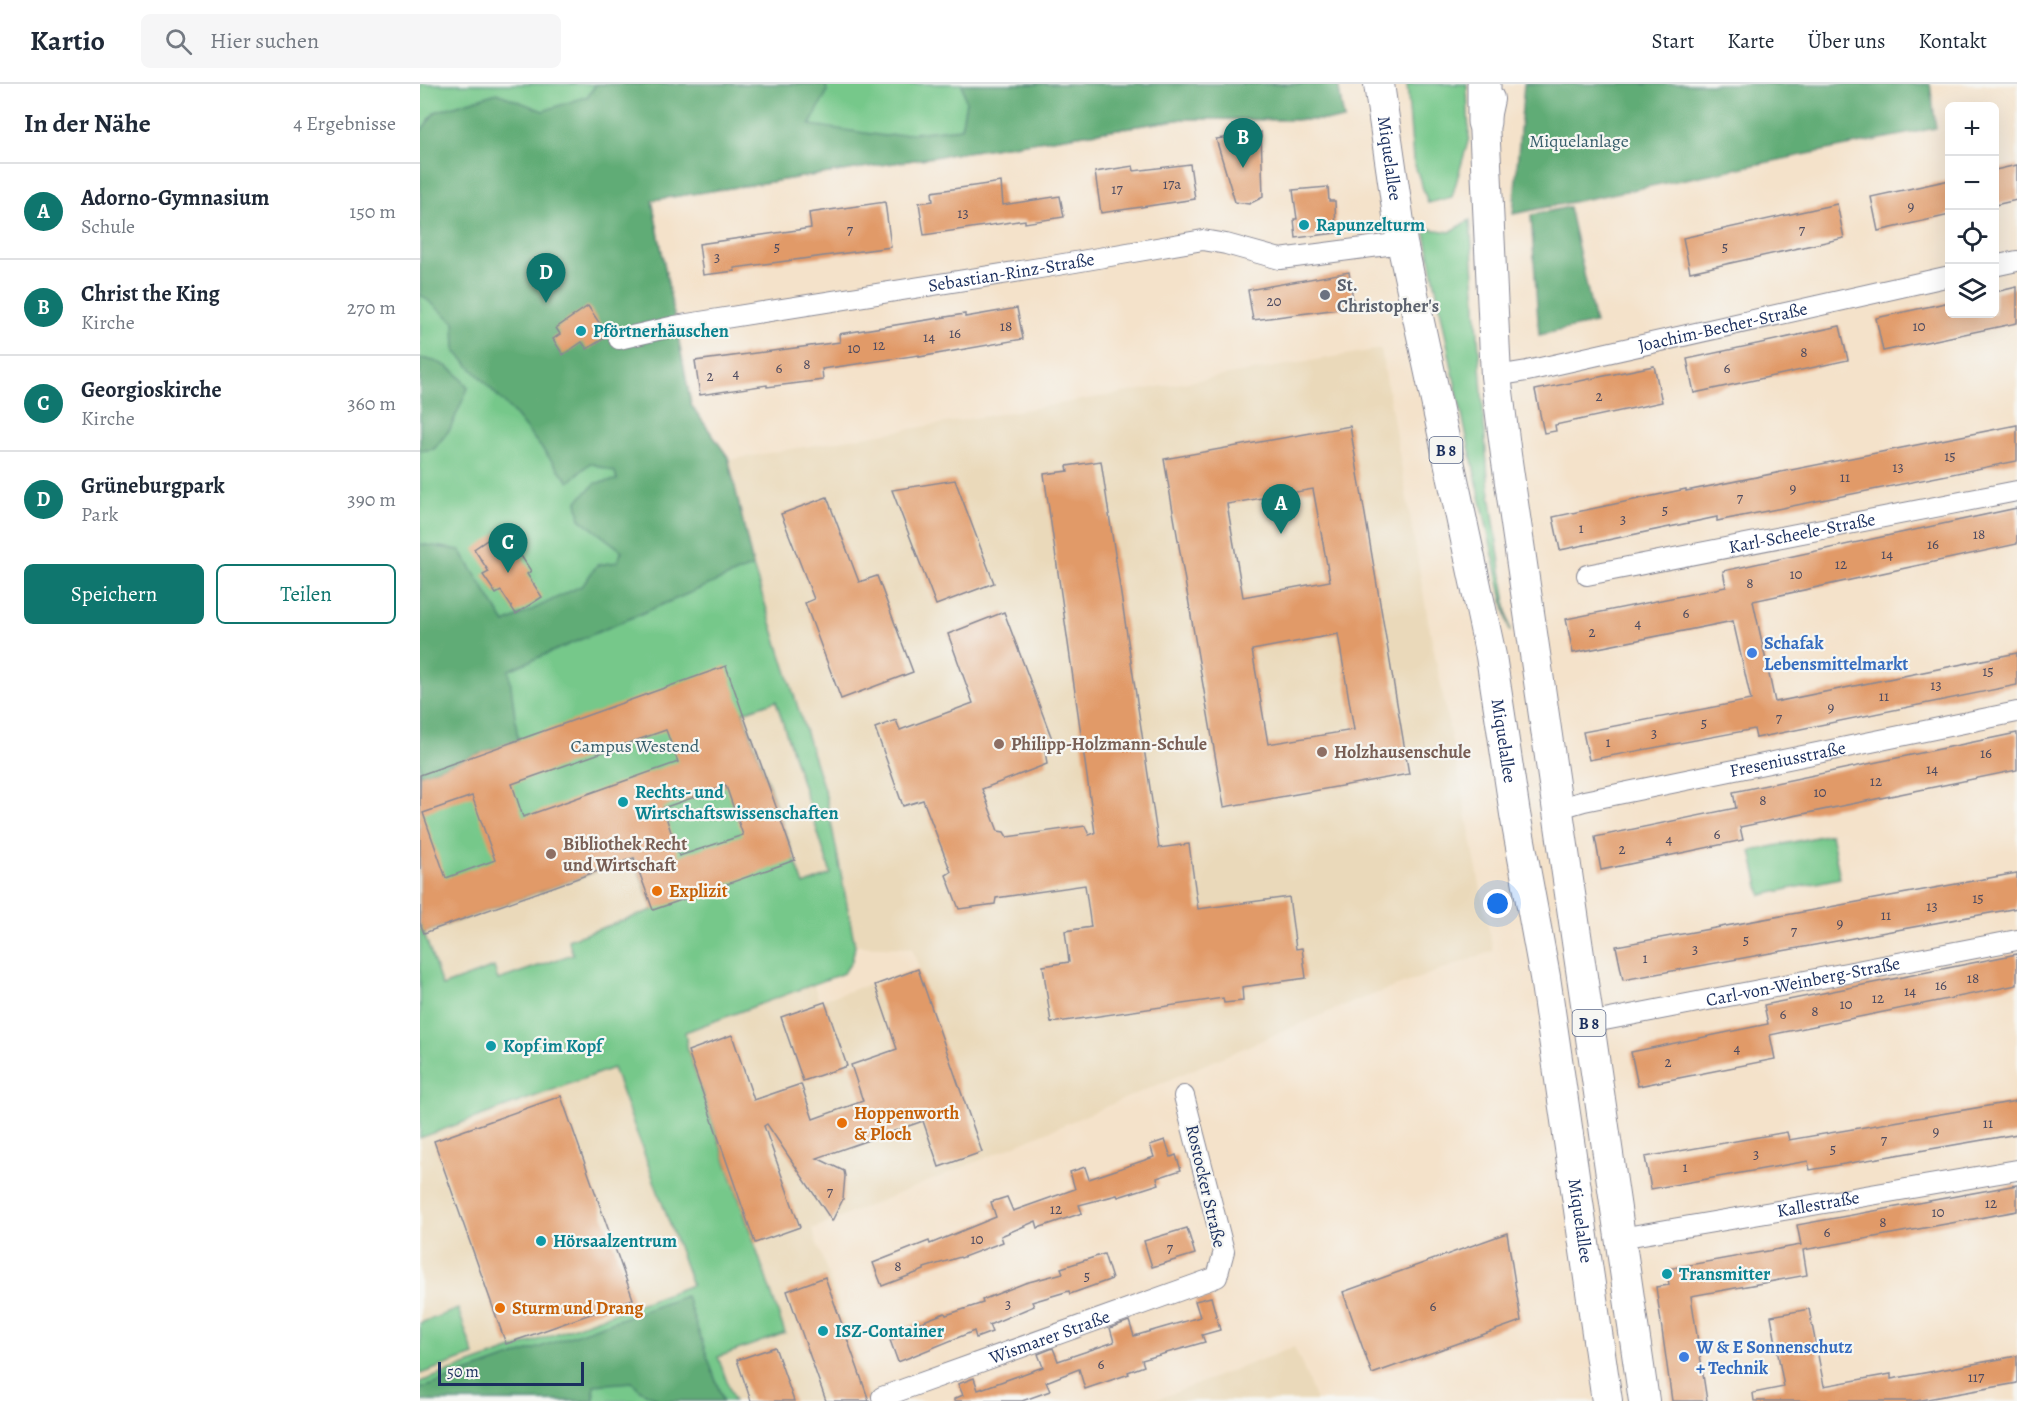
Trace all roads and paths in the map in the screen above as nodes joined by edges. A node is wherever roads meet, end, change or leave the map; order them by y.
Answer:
1 (1379, 84) edge
2 (1484, 84) edge
3 (1492, 84) edge
4 (1484, 122) junction
5 (1402, 243) junction
6 (2017, 261) edge
7 (1999, 265) edge
8 (1945, 277) edge
9 (620, 339) dead end
10 (1496, 376) junction
11 (2017, 491) edge
12 (1587, 575) dead end
13 (2017, 712) edge
14 (1557, 809) junction
15 (2017, 940) edge
16 (1588, 1023) junction
17 (1184, 1096) dead end
18 (2017, 1170) edge
19 (1620, 1238) junction
20 (1217, 1277) joint
21 (882, 1397) dead end
22 (1607, 1401) edge
23 (1644, 1401) edge

1 - 5 main road, Miquelallee / B 8
2 - 4 highway
3 - 4 main road, B 8
4 - 10 main road, B 8
5 - 9 street, Sebastian-Rinz-Straße
5 - 22 main road, Miquelallee / B 8
6 - 7 street
8 - 10 street, Joachim-Becher-Straße
10 - 14 main road, Miquelallee / B 8
11 - 12 street, Karl-Scheele-Straße
13 - 14 street, Freseniusstraße
14 - 16 main road, Miquelallee / B 8
15 - 16 street, Carl-von-Weinberg-Straße
16 - 19 main road, Miquelallee / B 8
17 - 20 street, Rostocker Straße
18 - 19 street, Kallestraße
19 - 23 main road, Miquelallee / B 8
20 - 21 street, Wismarer Straße

